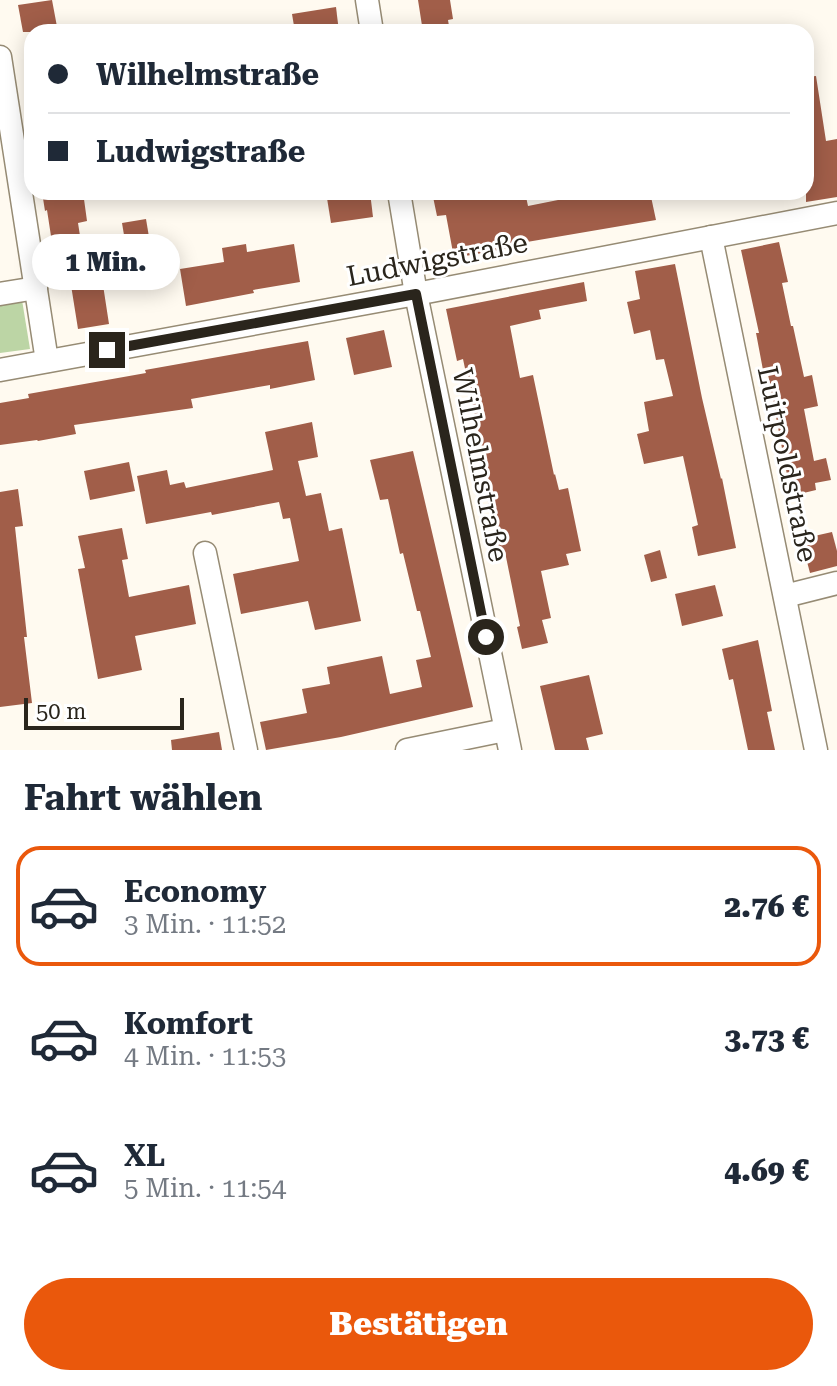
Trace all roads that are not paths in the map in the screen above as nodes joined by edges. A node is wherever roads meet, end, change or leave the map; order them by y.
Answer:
1 (367, 0) edge
2 (371, 24) edge
3 (0, 57) edge
4 (400, 200) edge
5 (837, 213) edge
6 (711, 237) junction
7 (36, 288) junction
8 (0, 294) edge
9 (416, 294) junction
10 (47, 361) junction
11 (0, 370) edge
12 (205, 553) dead end
13 (837, 583) edge
14 (785, 596) junction
15 (507, 740) edge
16 (246, 750) edge
17 (407, 750) edge
18 (816, 750) edge

1 - 2 street
3 - 7 street
4 - 9 street, Wilhelmstraße
5 - 6 street, Ludwigstraße
6 - 9 street, Ludwigstraße
6 - 14 street, Luitpoldstraße
7 - 8 street
7 - 10 street
9 - 10 street, Ludwigstraße
9 - 15 street, Wilhelmstraße
10 - 11 street, Ludwigstraße
12 - 16 street
13 - 14 street
14 - 18 street, Luitpoldstraße
15 - 17 street

